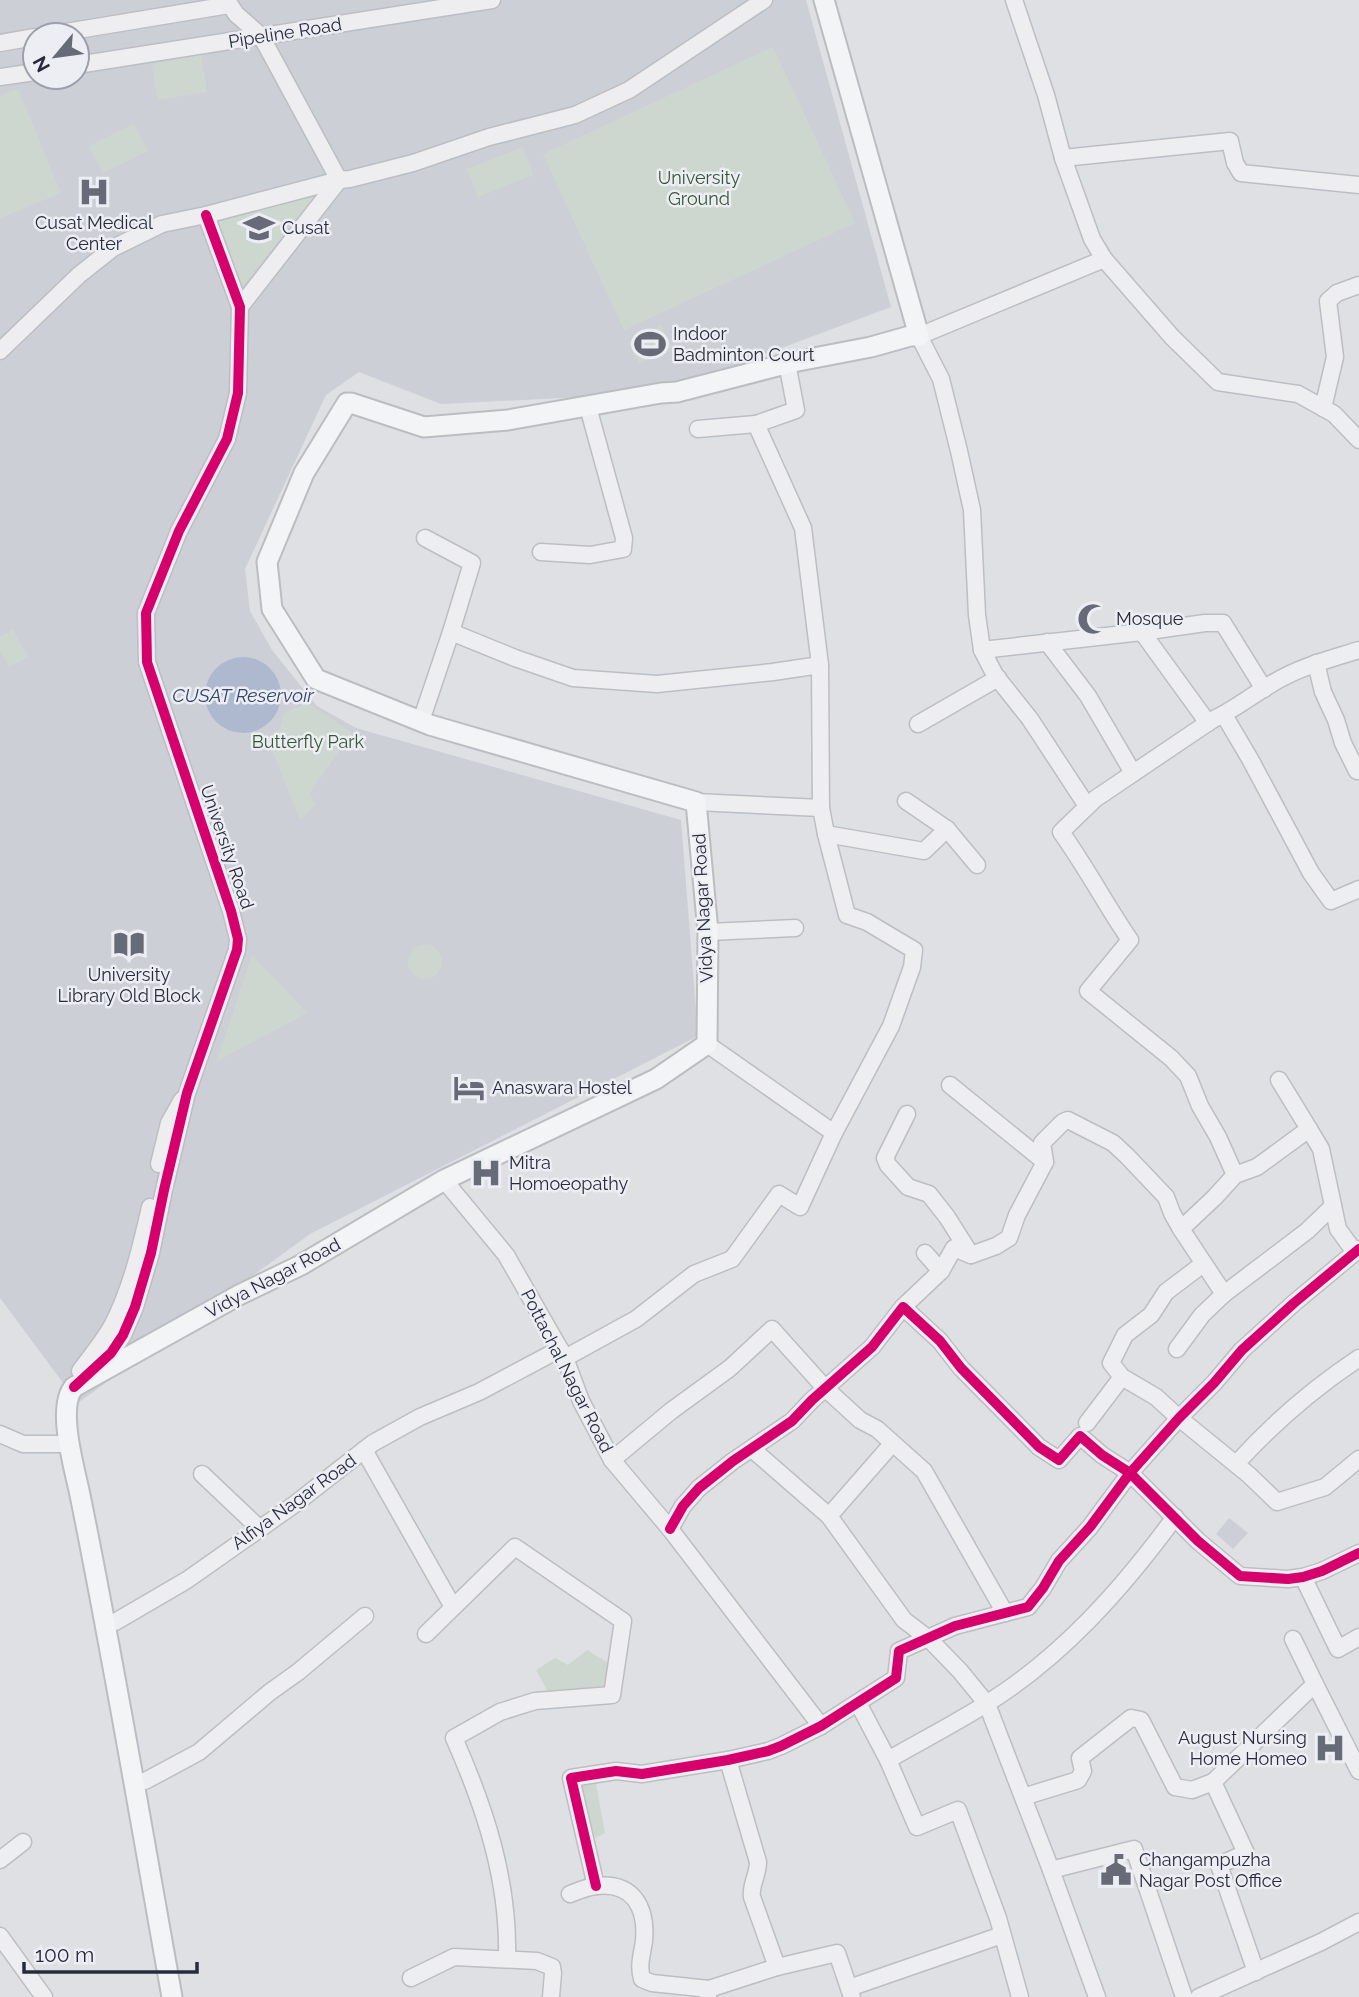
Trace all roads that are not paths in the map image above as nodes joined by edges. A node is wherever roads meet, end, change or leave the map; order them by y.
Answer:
1 (492, 0) edge
2 (764, 0) edge
3 (824, 0) edge
4 (1014, 0) edge
5 (228, 3) edge
6 (91, 27) edge
7 (261, 36) junction
8 (21, 39) edge
9 (0, 43) edge
10 (91, 63) edge
11 (21, 74) edge
12 (0, 77) edge
13 (1063, 158) junction
14 (339, 180) junction
15 (1359, 185) edge
16 (206, 215) junction
17 (1104, 259) junction
18 (1359, 285) edge
19 (240, 307) junction
20 (919, 335) junction
21 (0, 351) edge
22 (787, 363) junction
23 (588, 407) junction
24 (1323, 408) junction
25 (756, 424) junction
26 (698, 429) dead end
27 (1359, 440) edge
28 (425, 538) dead end
29 (541, 552) dead end
30 (451, 632) junction
31 (1142, 632) junction
32 (1048, 642) junction
33 (982, 650) junction
34 (1359, 650) edge
35 (1316, 663) junction
36 (820, 665) junction
37 (998, 678) junction
38 (1264, 688) junction
39 (1224, 715) junction
40 (421, 721) junction
41 (1208, 723) junction
42 (918, 724) dead end
43 (1357, 771) dead end
44 (1133, 773) junction
45 (906, 801) dead end
46 (696, 802) junction
47 (1087, 806) junction
48 (821, 808) junction
49 (947, 829) junction
50 (826, 834) junction
51 (977, 865) dead end
52 (1359, 889) edge
53 (795, 928) dead end
54 (708, 932) junction
55 (707, 1044) junction
56 (1279, 1080) dead end
57 (950, 1085) dead end
58 (907, 1114) dead end
59 (1309, 1129) junction
60 (834, 1133) junction
61 (1045, 1162) junction
62 (1235, 1175) junction
63 (444, 1180) junction
64 (1332, 1206) junction
65 (1181, 1229) junction
66 (1357, 1250) edge
67 (925, 1253) dead end
68 (971, 1255) junction
69 (1203, 1264) junction
70 (942, 1271) junction
71 (1224, 1294) junction
72 (903, 1307) junction
73 (1177, 1349) dead end
74 (562, 1354) junction
75 (1359, 1358) edge
76 (1122, 1377) junction
77 (74, 1387) junction
78 (825, 1388) junction
79 (73, 1414) junction
80 (1179, 1418) junction
81 (1087, 1423) dead end
82 (0, 1434) edge
83 (70, 1444) junction
84 (892, 1444) junction
85 (752, 1449) junction
86 (364, 1450) junction
87 (1359, 1459) edge
88 (612, 1460) junction
89 (1236, 1464) junction
90 (1130, 1472) junction
91 (202, 1474) dead end
92 (829, 1516) junction
93 (1175, 1517) junction
94 (259, 1528) junction
95 (670, 1529) junction
96 (1359, 1553) edge
97 (1303, 1577) junction
98 (453, 1607) junction
99 (1005, 1613) junction
100 (365, 1616) dead end
101 (115, 1622) junction
102 (426, 1634) dead end
103 (1359, 1637) edge
104 (929, 1639) junction
105 (1293, 1639) dead end
106 (1315, 1684) junction
107 (858, 1703) junction
108 (987, 1704) junction
109 (821, 1726) junction
110 (728, 1760) junction
111 (888, 1760) junction
112 (1359, 1771) edge
113 (145, 1782) junction
114 (1213, 1782) junction
115 (1023, 1797) junction
116 (23, 1842) dead end
117 (0, 1860) edge
118 (1051, 1870) junction
119 (596, 1886) junction
120 (570, 1894) dead end
121 (1359, 1922) edge
122 (1002, 1935) junction
123 (0, 1936) edge
124 (507, 1958) junction
125 (777, 1967) junction
126 (1256, 1972) junction
127 (411, 1978) dead end
128 (850, 1992) edge
129 (708, 1993) edge
130 (44, 1997) edge
131 (172, 1997) edge
132 (185, 1997) edge
133 (551, 1997) edge
134 (1020, 1997) edge
135 (1097, 1997) edge
136 (1184, 1997) edge
137 (1199, 1997) edge

1 - 7 street, Pipeline Road
2 - 14 street
3 - 20 main road
4 - 13 street
5 - 6 street
5 - 7 street
7 - 10 street, Pipeline Road
7 - 14 street
8 - 9 street
11 - 12 street
13 - 15 street
13 - 17 street
14 - 16 street
14 - 19 street
16 - 19 street
16 - 21 street
17 - 20 street
17 - 24 street
18 - 24 street
19 - 77 street, University Road
20 - 22 main road
20 - 33 street
22 - 23 main road
22 - 25 street
23 - 29 street
23 - 40 main road
24 - 27 street
25 - 26 street
25 - 36 street
28 - 30 street
30 - 36 street
30 - 40 street
31 - 32 street
31 - 38 street
31 - 41 street
32 - 33 street
32 - 44 street
33 - 37 street
34 - 35 street
35 - 38 street
35 - 43 street
36 - 48 street
37 - 42 street
37 - 47 street
38 - 39 street
39 - 41 street
39 - 52 street
40 - 46 main road
41 - 44 street
44 - 47 street
45 - 49 street
46 - 48 street
46 - 54 main road, Vidya Nagar Road
47 - 62 street
48 - 50 street
49 - 50 street
49 - 51 street
50 - 60 street
53 - 54 street
54 - 55 main road, Vidya Nagar Road
55 - 60 street
55 - 63 main road, Vidya Nagar Road
56 - 59 street
57 - 61 street
58 - 68 street
59 - 62 street
59 - 64 street
60 - 74 street, Alfiya Nagar Road
61 - 65 street
61 - 68 street
62 - 65 street
63 - 74 street, Pottachal Nagar Road
63 - 77 main road, Vidya Nagar Road
64 - 66 street
64 - 71 street
65 - 69 street
66 - 80 street
67 - 70 street
68 - 70 street
69 - 71 street
69 - 76 street
70 - 72 street
71 - 73 street
72 - 78 street
72 - 90 street
74 - 86 street, Alfiya Nagar Road
74 - 88 street, Pottachal Nagar Road
75 - 89 street
76 - 80 street
76 - 81 street
77 - 79 main road
78 - 84 street
78 - 85 street
78 - 88 street
79 - 83 main road
79 - 101 main road
80 - 89 street
80 - 90 street
82 - 83 street
83 - 131 main road
84 - 92 street
84 - 99 street
85 - 92 street
85 - 95 street
86 - 94 street, Alfiya Nagar Road
86 - 98 street
87 - 89 street
88 - 95 street, Pottachal Nagar Road
90 - 93 street
90 - 99 street
91 - 94 street
92 - 104 street
93 - 97 street
93 - 108 street
94 - 101 street, Alfiya Nagar Road
95 - 109 street, Pottachal Nagar Road
96 - 97 street
97 - 103 street
98 - 102 street
98 - 124 street
99 - 104 street
100 - 113 street
101 - 113 main road
104 - 107 street
104 - 108 street
105 - 106 street
106 - 112 street
106 - 114 street
107 - 109 street
107 - 111 street
108 - 111 street
108 - 115 street
109 - 110 street
110 - 119 street
110 - 125 street
111 - 122 street
113 - 132 main road
114 - 115 street
114 - 126 street
115 - 118 street
116 - 117 street
118 - 135 street
118 - 136 street
119 - 120 street
119 - 129 street
121 - 126 street
122 - 128 street
122 - 134 street
123 - 130 street
124 - 127 street
124 - 133 street
125 - 128 street
125 - 129 street
126 - 137 street

